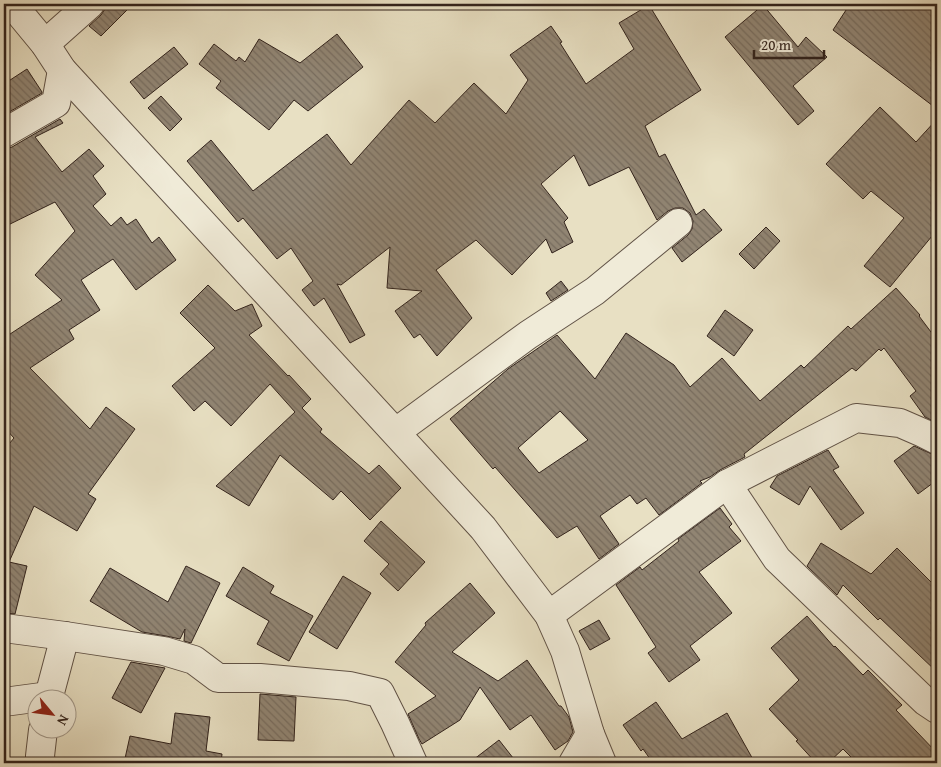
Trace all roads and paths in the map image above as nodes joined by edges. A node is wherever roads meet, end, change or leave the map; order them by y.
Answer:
1 (12, 4) edge
2 (90, 4) edge
3 (45, 44) junction
4 (62, 70) junction
5 (4, 133) edge
6 (678, 223) dead end
7 (396, 432) junction
8 (937, 440) edge
9 (727, 484) junction
10 (549, 614) junction
11 (4, 628) edge
12 (65, 636) junction
13 (50, 690) edge
14 (28, 700) edge
15 (4, 702) edge
16 (937, 710) edge
17 (590, 734) junction
18 (42, 740) edge
19 (41, 763) edge
20 (413, 763) edge
21 (574, 763) edge
22 (602, 763) edge

1 - 3 street
2 - 3 street
3 - 4 street
4 - 5 street
4 - 7 street
6 - 7 street
7 - 10 street
8 - 9 street
9 - 10 street
9 - 16 street
10 - 17 street
11 - 12 street
12 - 13 street
12 - 20 street
14 - 15 street
17 - 21 street
17 - 22 street
18 - 19 street

